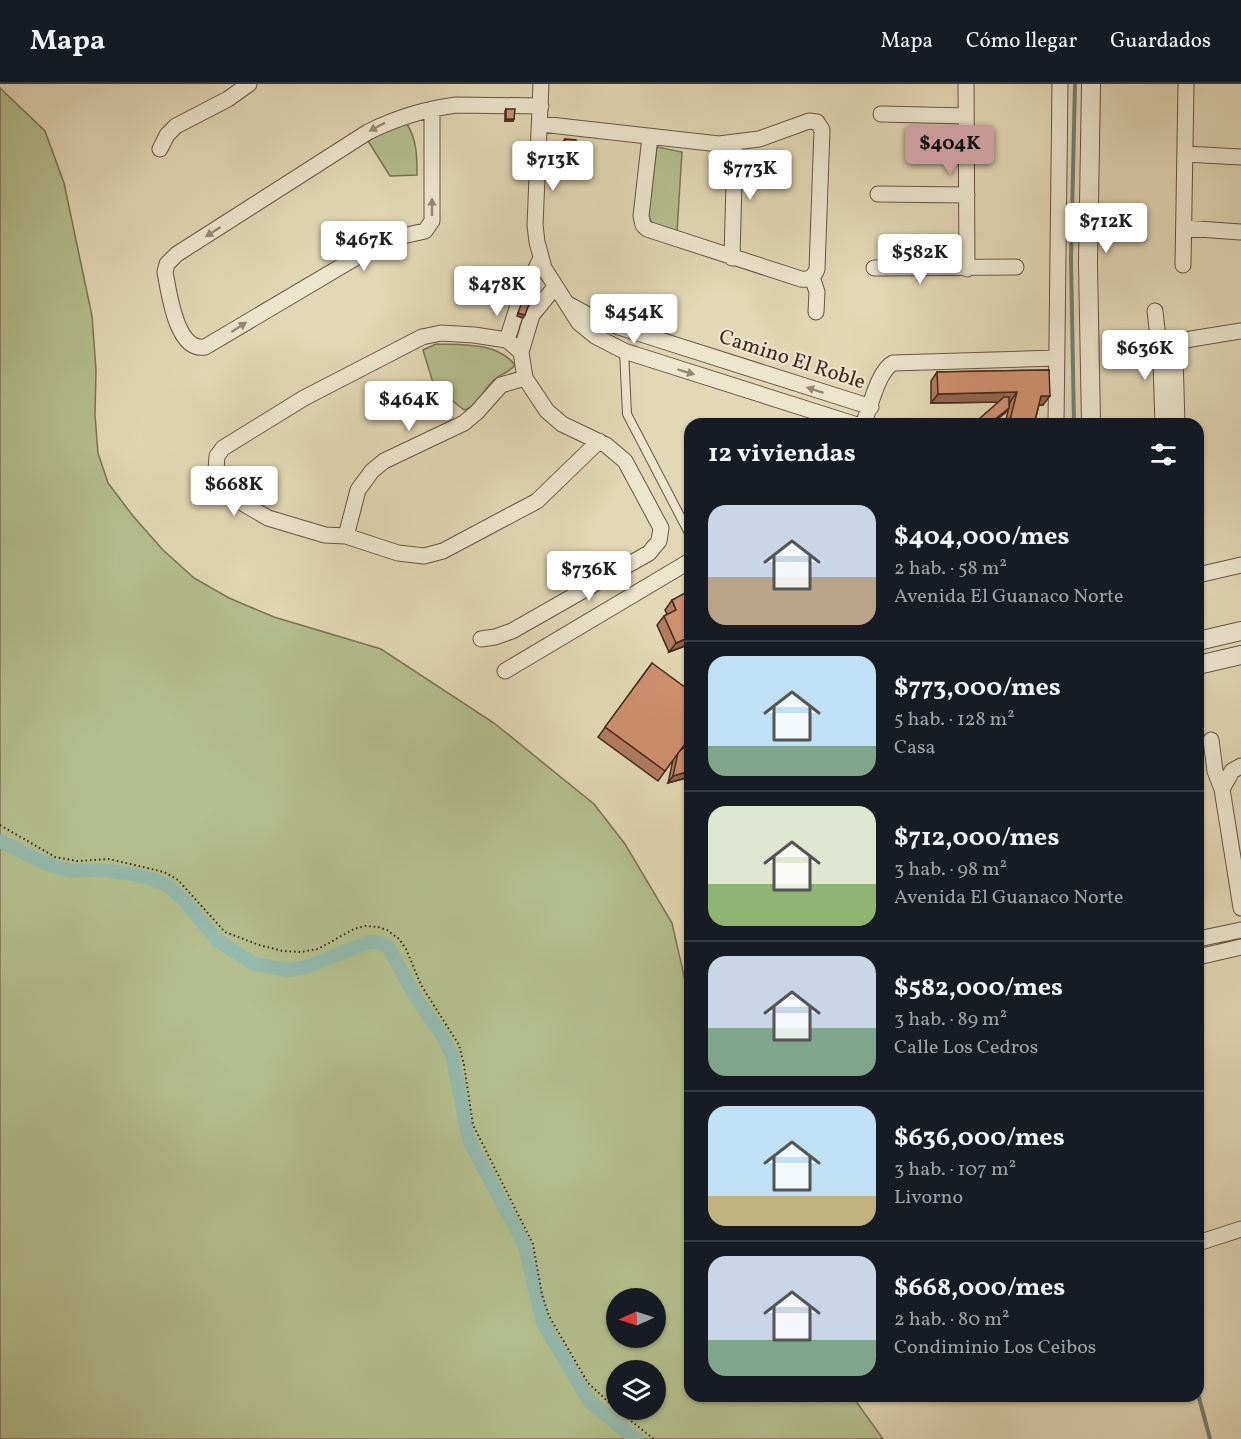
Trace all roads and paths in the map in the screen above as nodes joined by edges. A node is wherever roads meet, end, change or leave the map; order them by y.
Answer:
1 (249, 84) edge
2 (541, 84) edge
3 (966, 84) edge
4 (1060, 84) edge
5 (1090, 84) edge
6 (1186, 84) edge
7 (541, 106) junction
8 (432, 110) junction
9 (881, 114) dead end
10 (966, 116) junction
11 (541, 124) junction
12 (650, 137) junction
13 (735, 144) junction
14 (160, 149) dead end
15 (1185, 154) junction
16 (1241, 157) edge
17 (878, 194) dead end
18 (967, 195) junction
19 (1184, 228) junction
20 (1241, 232) edge
21 (541, 258) junction
22 (732, 258) junction
23 (1183, 265) dead end
24 (1016, 267) dead end
25 (874, 268) dead end
26 (967, 269) junction
27 (812, 277) junction
28 (555, 287) junction
29 (565, 302) junction
30 (1155, 311) dead end
31 (816, 312) dead end
32 (619, 327) junction
33 (1241, 331) edge
34 (507, 340) junction
35 (1167, 346) junction
36 (617, 348) junction
37 (521, 352) junction
38 (1056, 358) junction
39 (525, 378) junction
40 (871, 407) junction
41 (835, 418) edge
42 (866, 418) edge
43 (1056, 418) edge
44 (1091, 418) edge
45 (1163, 418) edge
46 (1177, 418) edge
47 (599, 441) junction
48 (684, 523) edge
49 (346, 536) junction
50 (684, 565) edge
51 (1241, 566) edge
52 (1204, 574) edge
53 (1241, 631) edge
54 (1221, 636) junction
55 (481, 639) dead end
56 (1204, 640) edge
57 (1234, 657) edge
58 (1204, 664) edge
59 (505, 671) dead end
60 (1211, 740) dead end
61 (1241, 766) edge
62 (1241, 778) edge
63 (1221, 789) junction
64 (0, 825) edge
65 (1239, 884) edge
66 (1241, 909) edge
67 (1241, 930) edge
68 (1204, 938) edge
69 (1241, 948) edge
70 (1204, 956) edge
71 (1241, 1229) edge
72 (1204, 1241) edge
73 (606, 1400) edge
74 (630, 1420) edge
75 (654, 1439) edge

1 - 14 street
2 - 7 street, Camino El Roble
3 - 10 street
4 - 38 street
5 - 44 street
6 - 15 street
7 - 8 street
7 - 11 street, Camino El Roble
8 -> 8 street
9 - 10 street
10 - 18 street
11 - 12 street
11 - 21 street, Camino El Roble
12 - 13 street
12 - 22 street
13 - 22 street
13 - 27 street
15 - 16 street
15 - 19 street
17 - 18 street
18 - 26 street
19 - 20 street
19 - 23 street
21 - 28 street, Camino El Roble
21 - 34 street
22 - 27 street
24 - 26 street
25 - 26 street
27 - 31 street
28 - 29 street, Camino El Roble
28 - 37 street
29 - 32 street, Camino El Roble
29 - 36 street, Camino El Roble
30 - 35 street
32 - 36 street
40 -> 32 street, Camino El Roble
33 - 35 street
34 - 37 street
34 - 49 street
35 - 45 street
35 - 46 street
36 -> 41 street, Camino El Roble
36 - 48 lane
37 - 39 street
38 - 40 street
38 - 43 street
39 - 47 street
39 - 49 street
40 - 42 street
47 - 49 street
47 - 55 street
50 - 59 street
51 - 52 street
53 - 54 street
54 - 56 street
54 - 57 street
57 - 58 street
60 - 63 street
61 - 63 street
62 - 63 street
63 - 65 street
64 - 73 path
65 - 66 street
67 - 68 street
69 - 70 street
71 - 72 street
74 - 75 path

